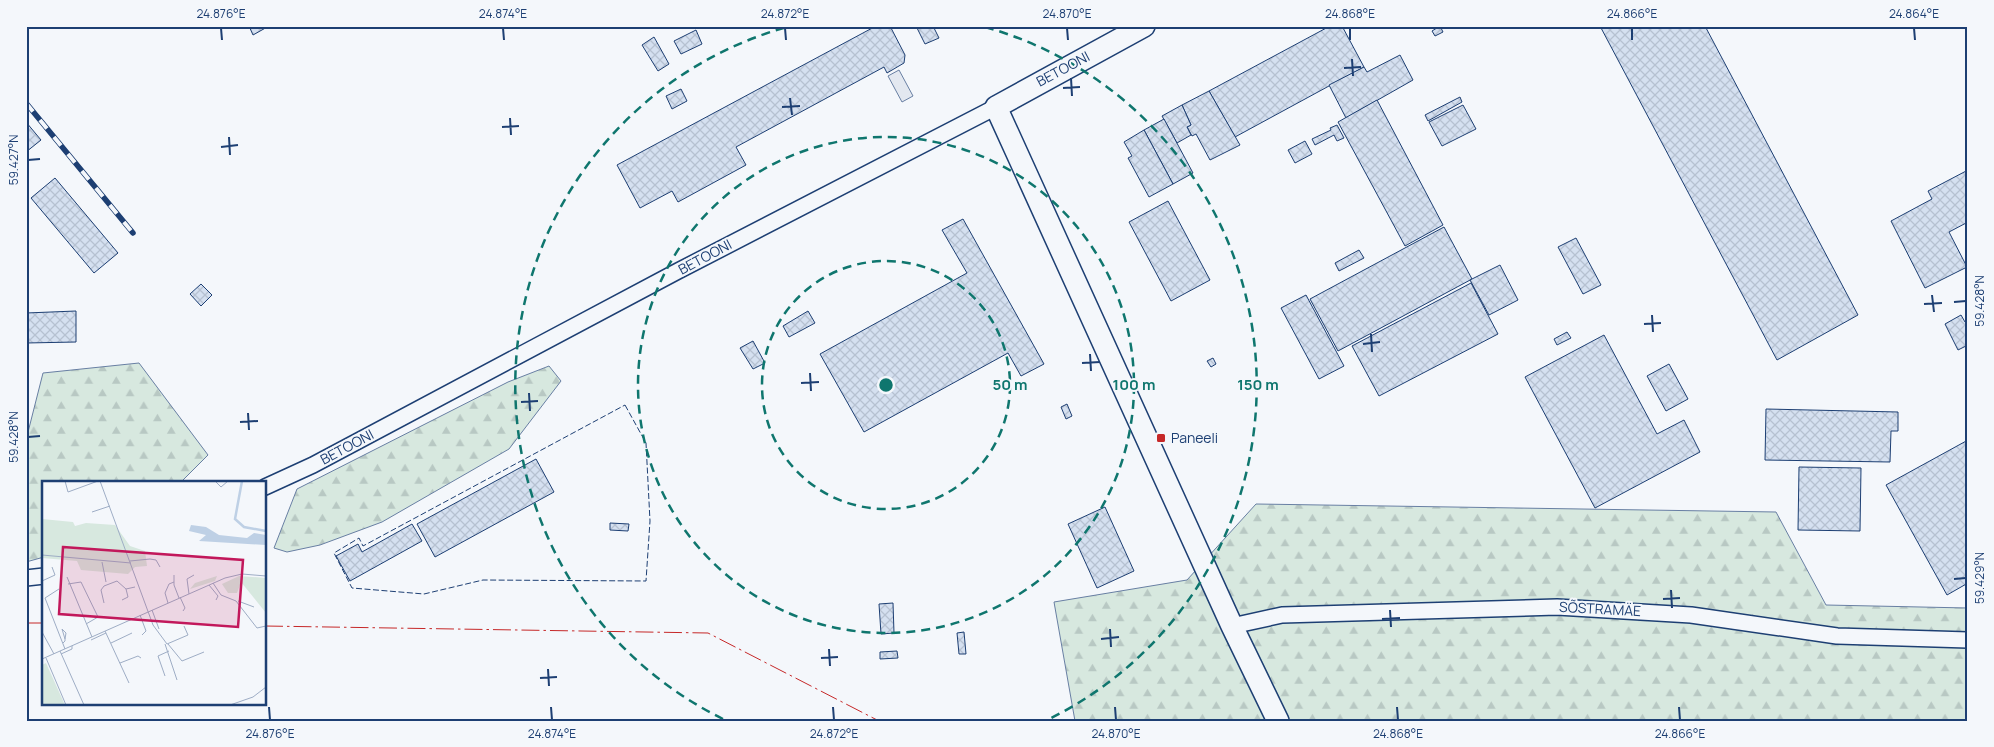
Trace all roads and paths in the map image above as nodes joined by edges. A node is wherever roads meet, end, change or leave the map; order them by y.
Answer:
1 (1144, 26) edge
2 (996, 107) junction
3 (266, 488) edge
4 (42, 576) edge
5 (26, 578) edge
6 (1232, 626) junction
7 (1968, 640) edge
8 (1278, 721) edge

1 - 2 street, BETOONI
2 - 3 street, BETOONI
2 - 6 street
4 - 5 street
6 - 7 street, SÕSTRAMÄE
6 - 8 street

